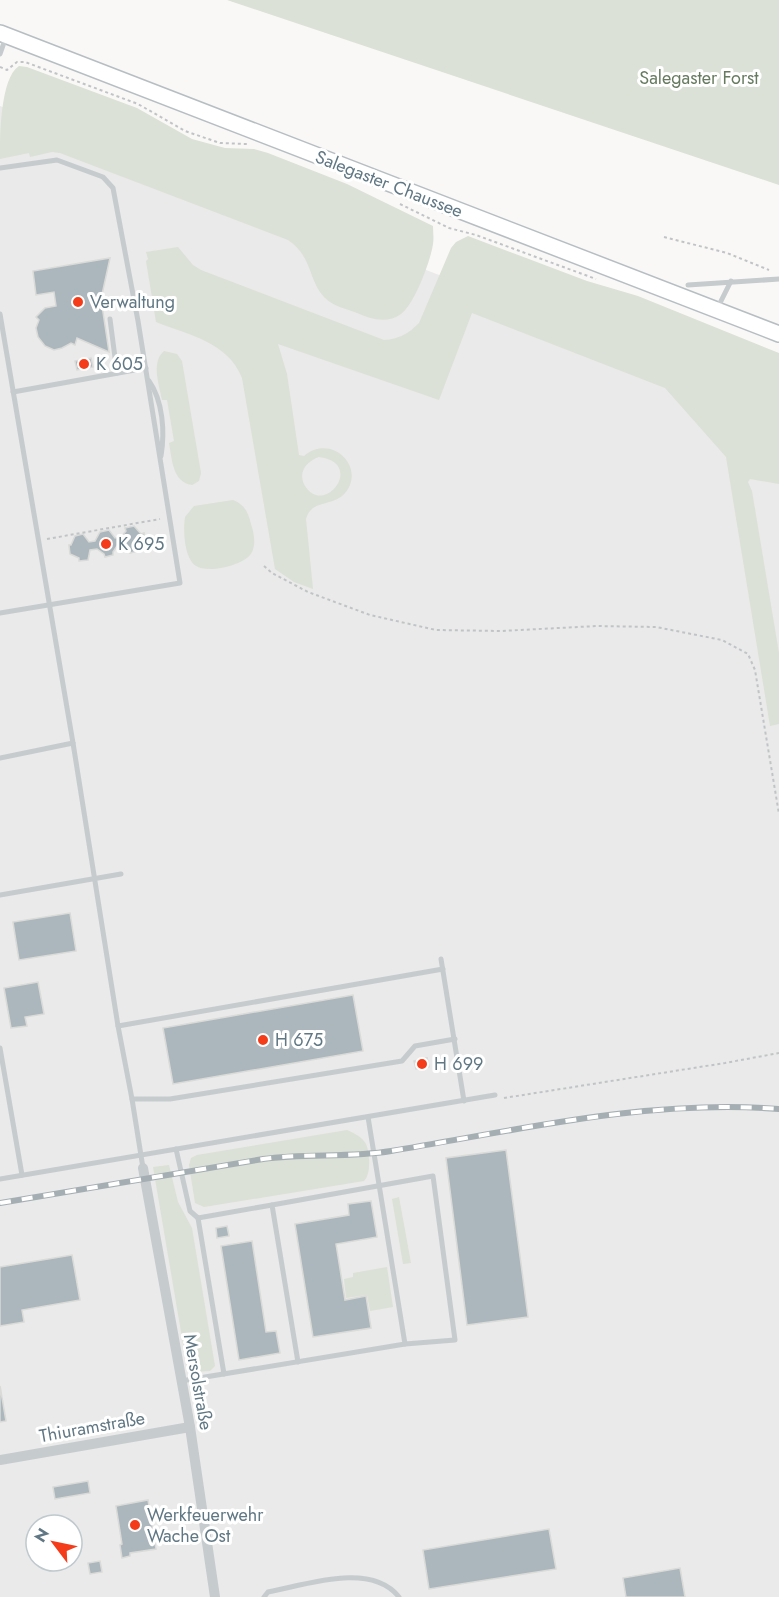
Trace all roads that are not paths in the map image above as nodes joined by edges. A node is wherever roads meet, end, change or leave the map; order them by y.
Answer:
1 (3, 35) edge
2 (0, 54) edge
3 (0, 168) edge
4 (778, 276) edge
5 (731, 281) junction
6 (688, 285) dead end
7 (717, 310) junction
8 (0, 314) edge
9 (110, 319) dead end
10 (779, 334) edge
11 (146, 368) junction
12 (117, 373) junction
13 (147, 379) junction
14 (13, 392) junction
15 (160, 460) junction
16 (50, 605) junction
17 (0, 613) edge
18 (73, 743) junction
19 (0, 758) edge
20 (121, 874) dead end
21 (93, 879) junction
22 (0, 896) edge
23 (441, 958) dead end
24 (443, 969) junction
25 (118, 1026) junction
26 (455, 1039) junction
27 (0, 1048) edge
28 (495, 1095) road end
29 (132, 1099) junction
30 (464, 1101) junction
31 (368, 1117) junction
32 (176, 1149) junction
33 (141, 1155) junction
34 (144, 1171) joint
35 (22, 1175) junction
36 (0, 1179) edge
37 (380, 1186) junction
38 (272, 1205) junction
39 (198, 1218) junction
40 (405, 1344) junction
41 (298, 1362) junction
42 (224, 1374) junction
43 (181, 1381) junction
44 (190, 1427) junction
45 (0, 1460) edge
46 (214, 1597) edge
47 (264, 1597) edge
48 (399, 1597) edge

1 - 2 lane
1 - 7 main road, Salegaster Chaussee
3 - 11 lane
4 - 5 lane
5 - 6 lane
5 - 7 lane
7 - 10 main road, Salegaster Chaussee
8 - 14 lane
9 - 12 lane
11 - 12 lane
11 - 13 lane
12 - 14 lane
13 - 15 lane
13 - 15 lane
14 - 16 lane
15 - 16 lane
16 - 17 lane
16 - 18 lane
18 - 19 lane
18 - 21 lane
20 - 21 lane
21 - 22 lane
21 - 25 lane
23 - 24 lane
24 - 25 lane
24 - 26 lane
25 - 29 lane
26 - 29 lane
26 - 30 lane
27 - 35 lane
28 - 30 lane
29 - 33 lane
30 - 31 lane
31 - 32 lane
31 - 37 lane
32 - 33 lane
32 - 39 lane
33 - 34 lane
33 - 35 lane
34 - 43 street, Mersolstraße
35 - 36 lane
37 - 38 lane
37 - 40 lane
37 - 40 lane
38 - 39 lane
38 - 41 lane
39 - 42 lane
40 - 41 lane
41 - 42 lane
42 - 43 lane
43 - 44 street, Mersolstraße
44 - 45 street, Thiuramstraße
44 - 46 street, Mersolstraße
47 - 48 lane

